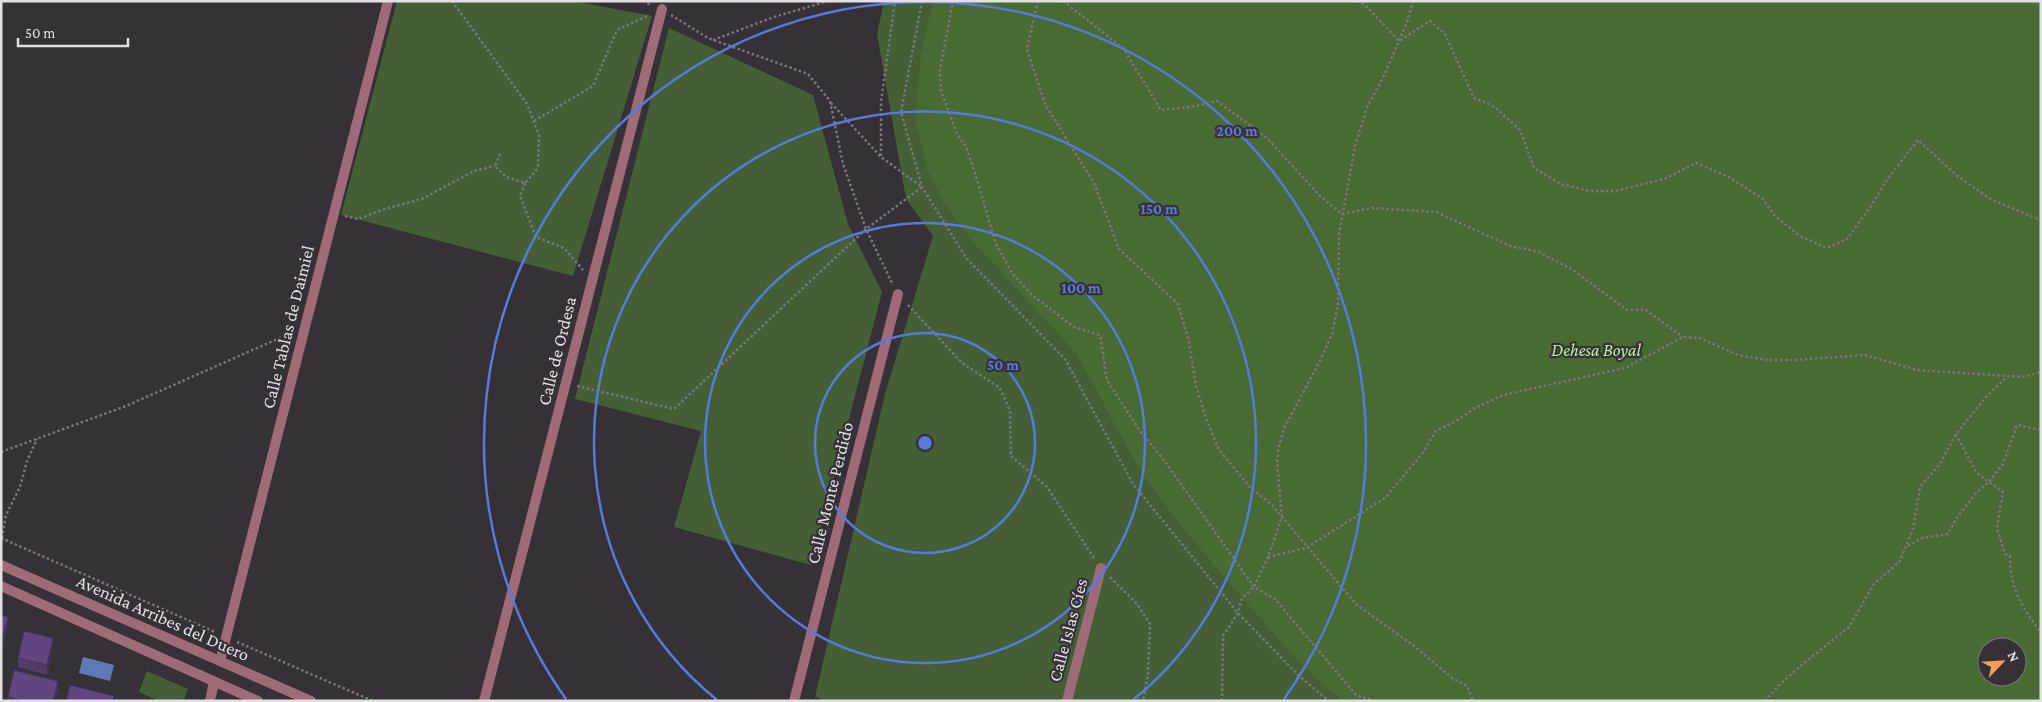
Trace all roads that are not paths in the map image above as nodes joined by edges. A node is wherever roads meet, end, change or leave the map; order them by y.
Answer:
1 (388, 1) edge
2 (662, 9) road end
3 (898, 294) road end
4 (1, 565) edge
5 (1101, 568) road end
6 (1, 586) edge
7 (220, 661) junction
8 (214, 682) junction
9 (210, 701) edge
10 (258, 701) edge
11 (311, 701) edge
12 (484, 701) edge
13 (794, 701) edge
14 (1067, 701) edge

1 - 7 street, Calle Tablas de Daimiel
2 - 12 street, Calle de Ordesa
3 - 13 street, Calle Monte Perdido
4 - 7 street, Avenida Arribes del Duero
5 - 14 street, Calle Islas Cíes
6 - 8 street
7 - 11 street, Avenida Arribes del Duero
8 - 9 street
8 - 10 street

